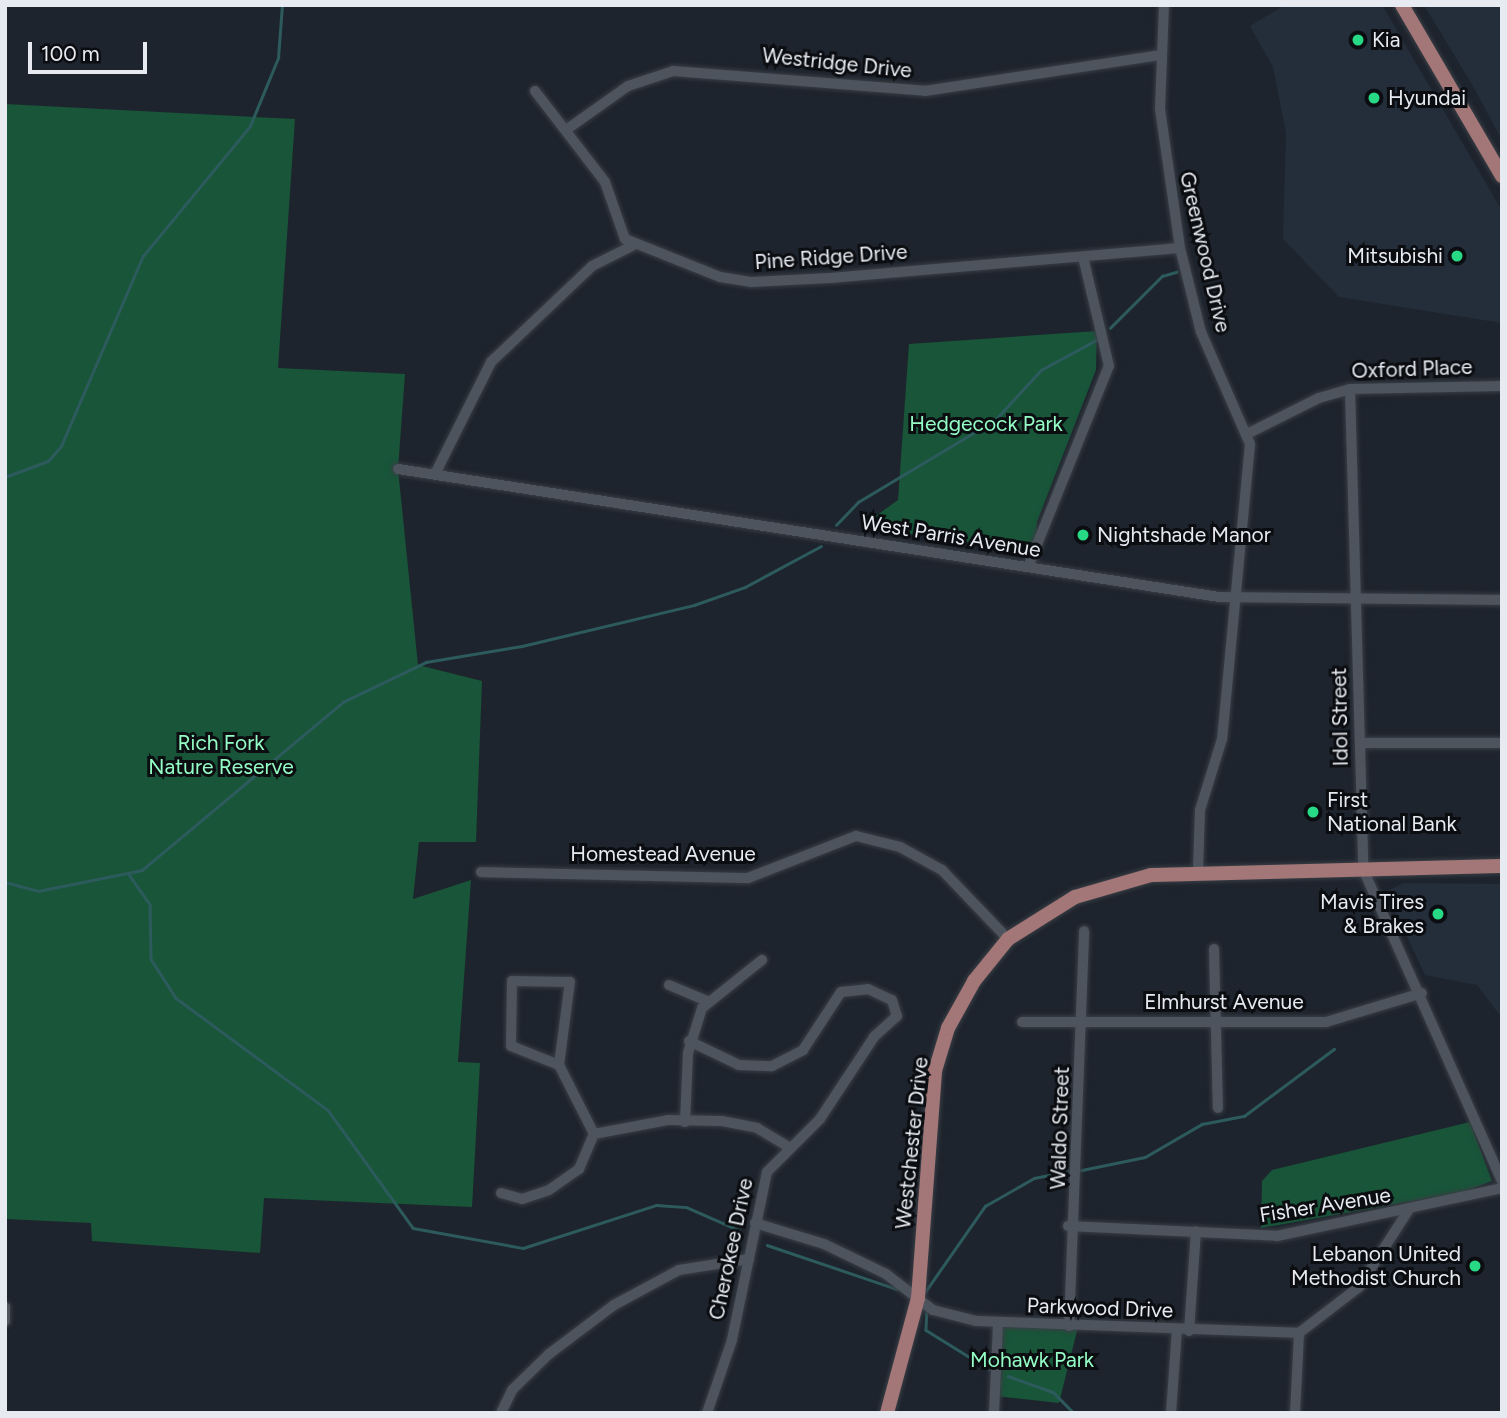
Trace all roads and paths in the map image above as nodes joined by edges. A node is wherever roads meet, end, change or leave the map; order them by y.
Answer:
1 (1164, 5) edge
2 (1402, 5) edge
3 (1161, 55) junction
4 (535, 91) dead end
5 (566, 131) junction
6 (1502, 176) edge
7 (632, 246) junction
8 (1180, 248) junction
9 (1083, 257) junction
10 (1502, 386) edge
11 (1350, 390) junction
12 (1249, 433) junction
13 (398, 469) dead end
14 (435, 474) junction
15 (1028, 567) junction
16 (1235, 598) junction
17 (1357, 599) junction
18 (1502, 600) edge
19 (1360, 743) junction
20 (1502, 743) edge
21 (1502, 866) edge
22 (1363, 869) junction
23 (1198, 871) junction
24 (481, 872) dead end
25 (1084, 932) dead end
26 (1008, 939) junction
27 (1214, 950) dead end
28 (762, 960) dead end
29 (669, 985) dead end
30 (1422, 993) junction
31 (707, 1001) junction
32 (1083, 1021) junction
33 (1213, 1021) junction
34 (1022, 1022) dead end
35 (689, 1041) junction
36 (559, 1065) junction
37 (1218, 1108) dead end
38 (685, 1122) junction
39 (594, 1133) junction
40 (789, 1147) junction
41 (1502, 1181) edge
42 (1502, 1188) edge
43 (501, 1194) dead end
44 (1408, 1211) junction
45 (755, 1223) junction
46 (1072, 1226) junction
47 (1196, 1231) junction
48 (749, 1259) junction
49 (918, 1298) junction
50 (5, 1307) edge
51 (5, 1321) edge
52 (998, 1324) junction
53 (1069, 1326) junction
54 (1177, 1330) junction
55 (1189, 1331) junction
56 (1299, 1333) junction
57 (501, 1413) edge
58 (707, 1413) edge
59 (887, 1413) edge
60 (994, 1413) edge
61 (1171, 1413) edge
62 (1296, 1413) edge

1 - 3 street, Greenwood Drive
2 - 6 main road
3 - 5 street, Westridge Drive
3 - 8 street, Greenwood Drive
4 - 5 street
5 - 7 street
7 - 9 street, Pine Ridge Drive
7 - 14 street
8 - 9 street, Pine Ridge Drive
8 - 12 street, Greenwood Drive
9 - 15 street
10 - 11 street, Oxford Place
11 - 12 street, Oxford Place
11 - 17 street, Idol Street
12 - 16 street
13 - 14 street, West Parris Avenue
14 - 15 street, West Parris Avenue
15 - 16 street, West Parris Avenue
16 - 17 street, West Parris Avenue
16 - 23 street
17 - 18 street, West Parris Avenue
17 - 19 street, Idol Street
19 - 20 street
19 - 22 street, Idol Street
21 - 22 main road, Westchester Drive
22 - 23 main road, Westchester Drive
22 - 30 street, Idol Street
23 - 26 main road, Westchester Drive
24 - 26 street, Homestead Avenue
25 - 32 street, Waldo Street
26 - 49 main road, Westchester Drive
27 - 33 street
28 - 31 street
29 - 31 street
30 - 33 street, Elmhurst Avenue
30 - 41 street, Idol Street
31 - 35 street
32 - 33 street, Elmhurst Avenue
32 - 34 street, Elmhurst Avenue
32 - 46 street, Waldo Street
33 - 37 street
35 - 38 street
35 - 40 street, Cherokee Drive
36 - 36 street
36 - 39 street
38 - 39 street
38 - 40 street
39 - 43 street
40 - 45 street, Cherokee Drive
42 - 44 street, Fisher Avenue
44 - 47 street, Fisher Avenue
44 - 56 street
45 - 48 street, Cherokee Drive
45 - 49 street, Parkwood Drive
46 - 47 street, Fisher Avenue
46 - 53 street, Waldo Street
47 - 55 street
48 - 57 street
48 - 58 street, Cherokee Drive
49 - 52 street, Parkwood Drive
49 - 59 main road, Westchester Drive
50 - 51 street
52 - 53 street, Parkwood Drive
52 - 60 street
53 - 54 street, Parkwood Drive
54 - 55 street, Parkwood Drive
54 - 61 street
55 - 56 street, Parkwood Drive
56 - 62 street

